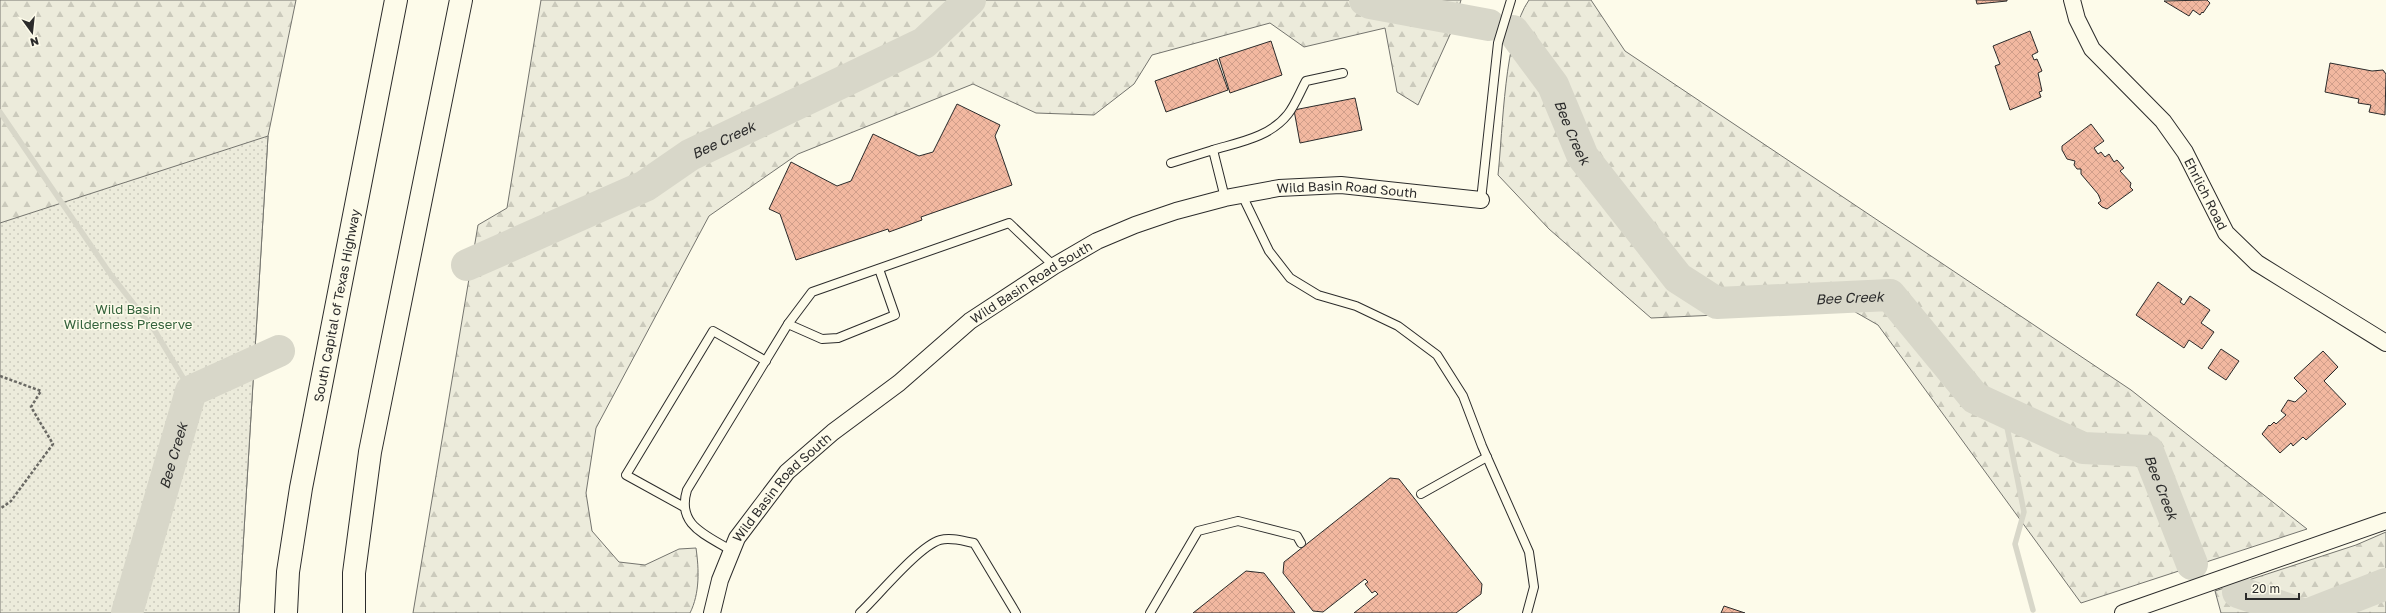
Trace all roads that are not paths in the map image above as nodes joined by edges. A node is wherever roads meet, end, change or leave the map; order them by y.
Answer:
1 (396, 0) edge
2 (461, 0) edge
3 (1511, 0) edge
4 (2072, 0) edge
5 (1343, 73) dead end
6 (1214, 150) junction
7 (1170, 163) dead end
8 (1242, 195) junction
9 (1225, 198) junction
10 (1481, 200) joint
11 (1054, 266) junction
12 (879, 269) junction
13 (788, 324) junction
14 (2386, 343) edge
15 (766, 361) junction
16 (1487, 457) junction
17 (1421, 494) dead end
18 (684, 507) junction
19 (2386, 520) edge
20 (1302, 543) dead end
21 (732, 551) junction
22 (354, 573) junction
23 (286, 613) edge
24 (354, 613) edge
25 (360, 613) edge
26 (712, 613) edge
27 (860, 613) edge
28 (1016, 613) edge
29 (1150, 613) edge
30 (1526, 613) edge
31 (2123, 613) edge

1 - 23 highway, South Capital of Texas Highway
2 - 22 highway
3 - 10 lane
4 - 14 street, Ehrlich Road
5 - 6 lane
6 - 7 lane
6 - 9 lane
8 - 9 street, Wild Basin Road South
8 - 10 street, Wild Basin Road South
8 - 16 lane
9 - 11 street, Wild Basin Road South
11 - 12 lane
11 - 21 street, Wild Basin Road South
12 - 13 lane
12 - 13 lane
13 - 15 lane
15 - 18 lane
15 - 18 lane
16 - 17 lane
16 - 30 lane
18 - 21 lane
19 - 31 street
20 - 29 lane
21 - 26 street, Wild Basin Road South
22 - 24 highway
22 - 25 highway
27 - 28 lane

